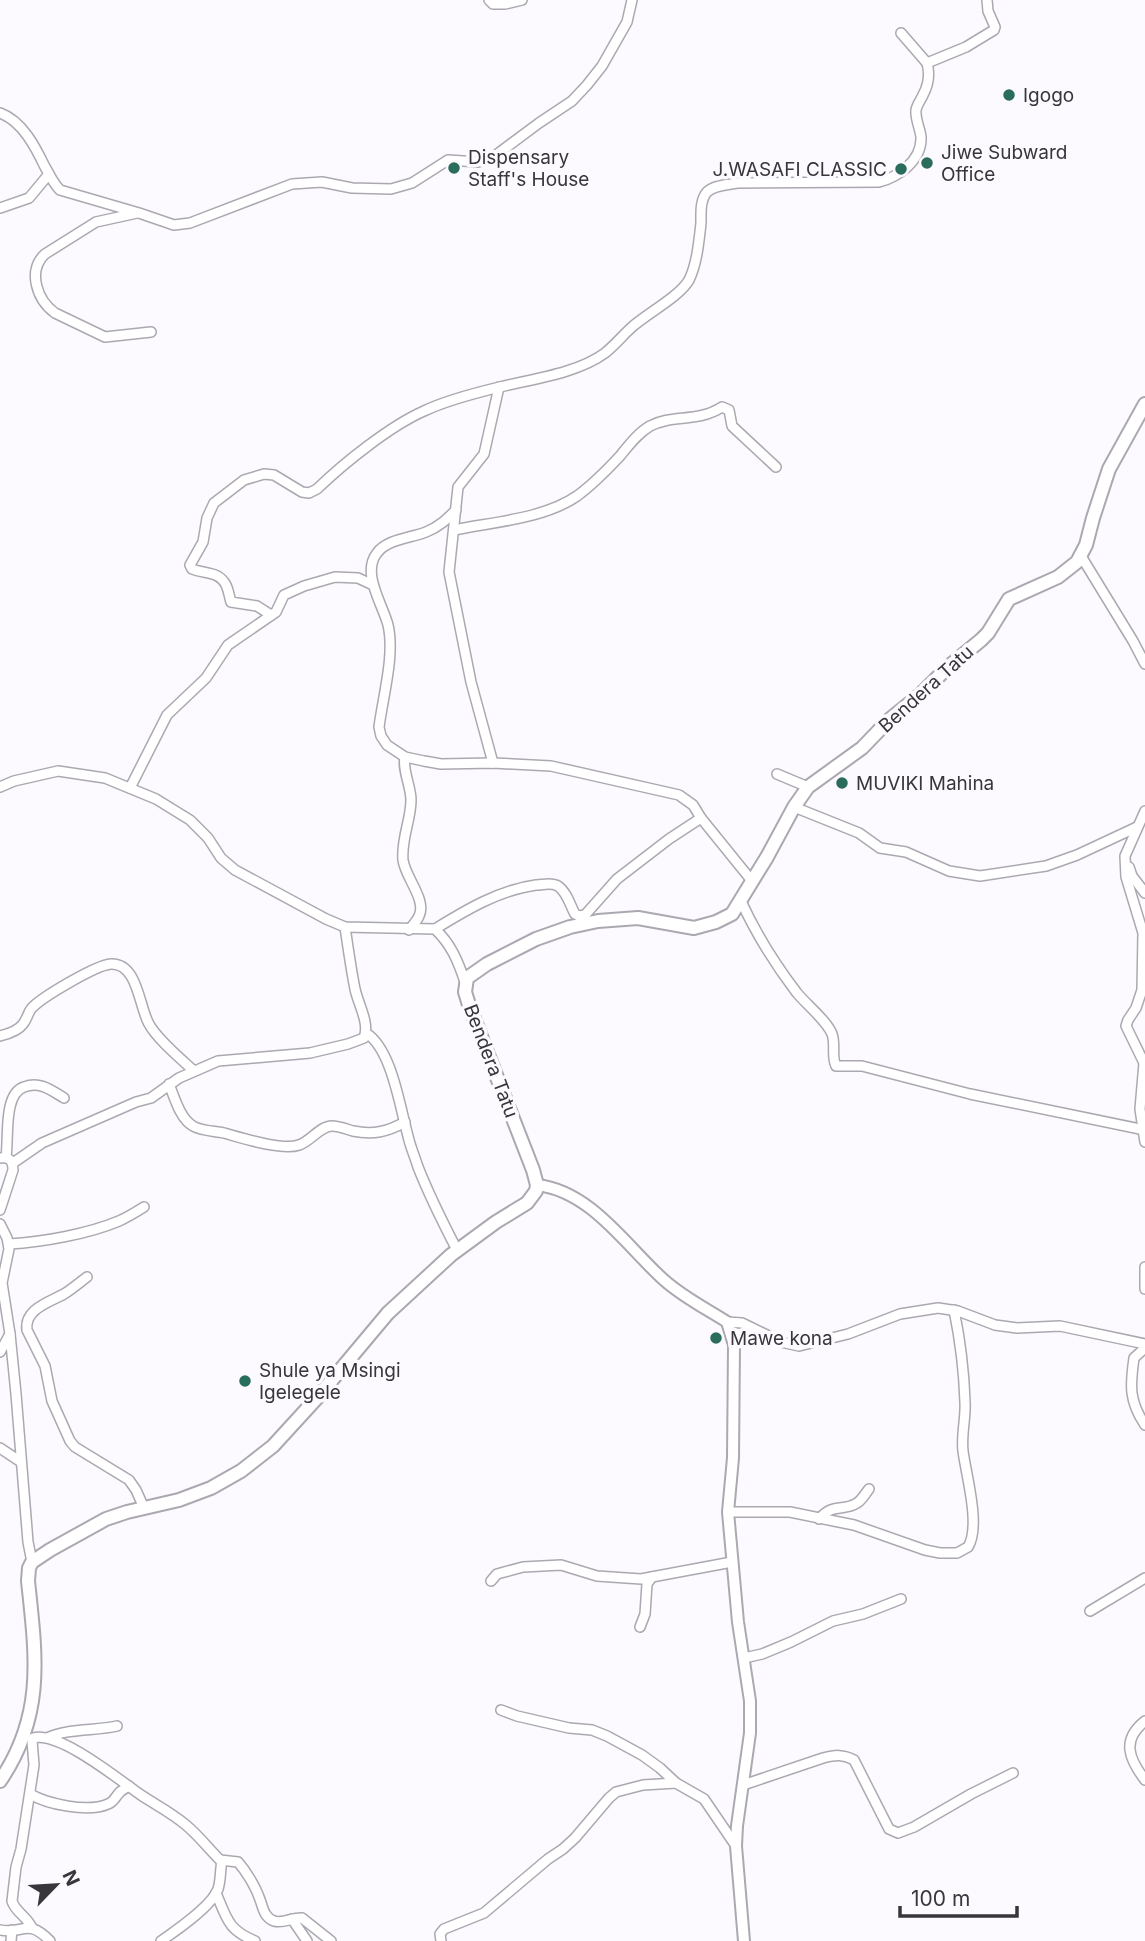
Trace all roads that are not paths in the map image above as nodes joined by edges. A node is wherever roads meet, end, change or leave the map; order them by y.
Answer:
1 (489, 0) edge
2 (522, 0) edge
3 (632, 0) edge
4 (988, 0) edge
5 (901, 33) dead end
6 (927, 62) junction
7 (0, 113) edge
8 (49, 173) junction
9 (0, 208) edge
10 (139, 213) junction
11 (151, 332) dead end
12 (499, 387) junction
13 (1145, 404) edge
14 (776, 467) dead end
15 (456, 510) junction
16 (454, 530) junction
17 (1081, 556) junction
18 (373, 584) junction
19 (271, 615) junction
20 (1145, 664) edge
21 (405, 757) junction
22 (493, 763) junction
23 (777, 774) dead end
24 (0, 787) edge
25 (808, 787) junction
26 (130, 788) junction
27 (794, 807) junction
28 (1145, 811) edge
29 (701, 818) junction
30 (1137, 827) junction
31 (1125, 856) junction
32 (752, 881) junction
33 (1145, 893) edge
34 (741, 901) junction
35 (585, 919) junction
36 (345, 927) junction
37 (435, 929) junction
38 (410, 930) junction
39 (466, 982) junction
40 (366, 1033) junction
41 (0, 1036) edge
42 (194, 1071) junction
43 (169, 1084) junction
44 (64, 1098) dead end
45 (405, 1122) junction
46 (1144, 1130) edge
47 (1145, 1142) edge
48 (6, 1159) edge
49 (537, 1185) junction
50 (144, 1207) dead end
51 (0, 1210) edge
52 (0, 1224) edge
53 (9, 1244) junction
54 (457, 1250) junction
55 (1145, 1267) edge
56 (87, 1277) dead end
57 (1145, 1289) edge
58 (954, 1310) junction
59 (727, 1322) junction
60 (10, 1334) junction
61 (1145, 1346) edge
62 (0, 1352) edge
63 (1145, 1425) edge
64 (0, 1448) edge
65 (21, 1462) junction
66 (869, 1489) dead end
67 (144, 1508) junction
68 (728, 1512) junction
69 (819, 1518) junction
70 (32, 1562) junction
71 (732, 1562) junction
72 (652, 1577) junction
73 (1145, 1578) edge
74 (491, 1581) dead end
75 (901, 1599) dead end
76 (1090, 1611) dead end
77 (640, 1627) dead end
78 (744, 1658) junction
79 (501, 1710) dead end
80 (1145, 1721) edge
81 (117, 1726) dead end
82 (47, 1738) junction
83 (1013, 1773) dead end
84 (1145, 1780) edge
85 (0, 1781) edge
86 (676, 1783) junction
87 (743, 1785) junction
88 (129, 1786) junction
89 (30, 1794) junction
90 (736, 1846) junction
91 (222, 1861) junction
92 (216, 1894) junction
93 (292, 1919) junction
94 (32, 1928) junction
95 (0, 1930) edge
96 (12, 1930) junction
97 (11, 1941) edge
98 (50, 1941) edge
99 (161, 1941) edge
100 (255, 1941) edge
101 (307, 1941) edge
102 (331, 1941) edge
103 (441, 1941) edge
104 (744, 1941) edge

1 - 2 street
3 - 10 street
4 - 6 street
5 - 6 street
6 - 12 street
7 - 8 street
8 - 9 street
8 - 10 street
10 - 11 street
12 - 15 street
12 - 19 street
13 - 17 main road
14 - 16 street
15 - 16 street
15 - 18 street
16 - 22 street
17 - 20 street
17 - 25 main road, Bendera Tatu
18 - 19 street
18 - 21 street
19 - 26 street
21 - 22 street
21 - 38 street
22 - 29 street
23 - 25 street
24 - 26 street
25 - 27 main road, Bendera Tatu
26 - 36 street
27 - 30 street
27 - 32 main road, Bendera Tatu
28 - 30 street
29 - 32 street
29 - 35 street
30 - 31 street
31 - 33 street
31 - 46 street
32 - 34 main road, Bendera Tatu
34 - 35 main road, Bendera Tatu
34 - 46 street
35 - 37 street
35 - 39 main road, Bendera Tatu
36 - 38 street
36 - 40 street
37 - 38 street
37 - 39 street
39 - 49 main road, Bendera Tatu
40 - 42 street
40 - 45 street
41 - 42 street
42 - 43 street
43 - 45 street
43 - 48 street
44 - 48 street
45 - 54 street
46 - 47 street
48 - 51 street
49 - 54 main road
49 - 59 street
50 - 53 street
52 - 53 street
53 - 60 street
54 - 67 main road
55 - 57 street
56 - 67 street
58 - 59 street
58 - 61 street
58 - 69 street
59 - 68 street
60 - 62 street
60 - 65 street
61 - 63 street
64 - 65 street
65 - 70 street
66 - 69 street
67 - 70 main road
68 - 69 street
68 - 71 street
70 - 85 main road
71 - 72 street
71 - 78 street
72 - 74 street
72 - 77 street
73 - 76 street
75 - 78 street
78 - 87 street
79 - 86 street
80 - 84 street
81 - 82 street
82 - 88 street
82 - 89 street
83 - 87 street
86 - 90 street
86 - 103 street
87 - 90 street
88 - 89 street
88 - 91 street
89 - 94 street
90 - 104 street
91 - 92 street
91 - 93 street
92 - 99 street
92 - 100 street
93 - 101 street
93 - 102 street
94 - 96 street
94 - 98 street
95 - 96 street
96 - 97 street

